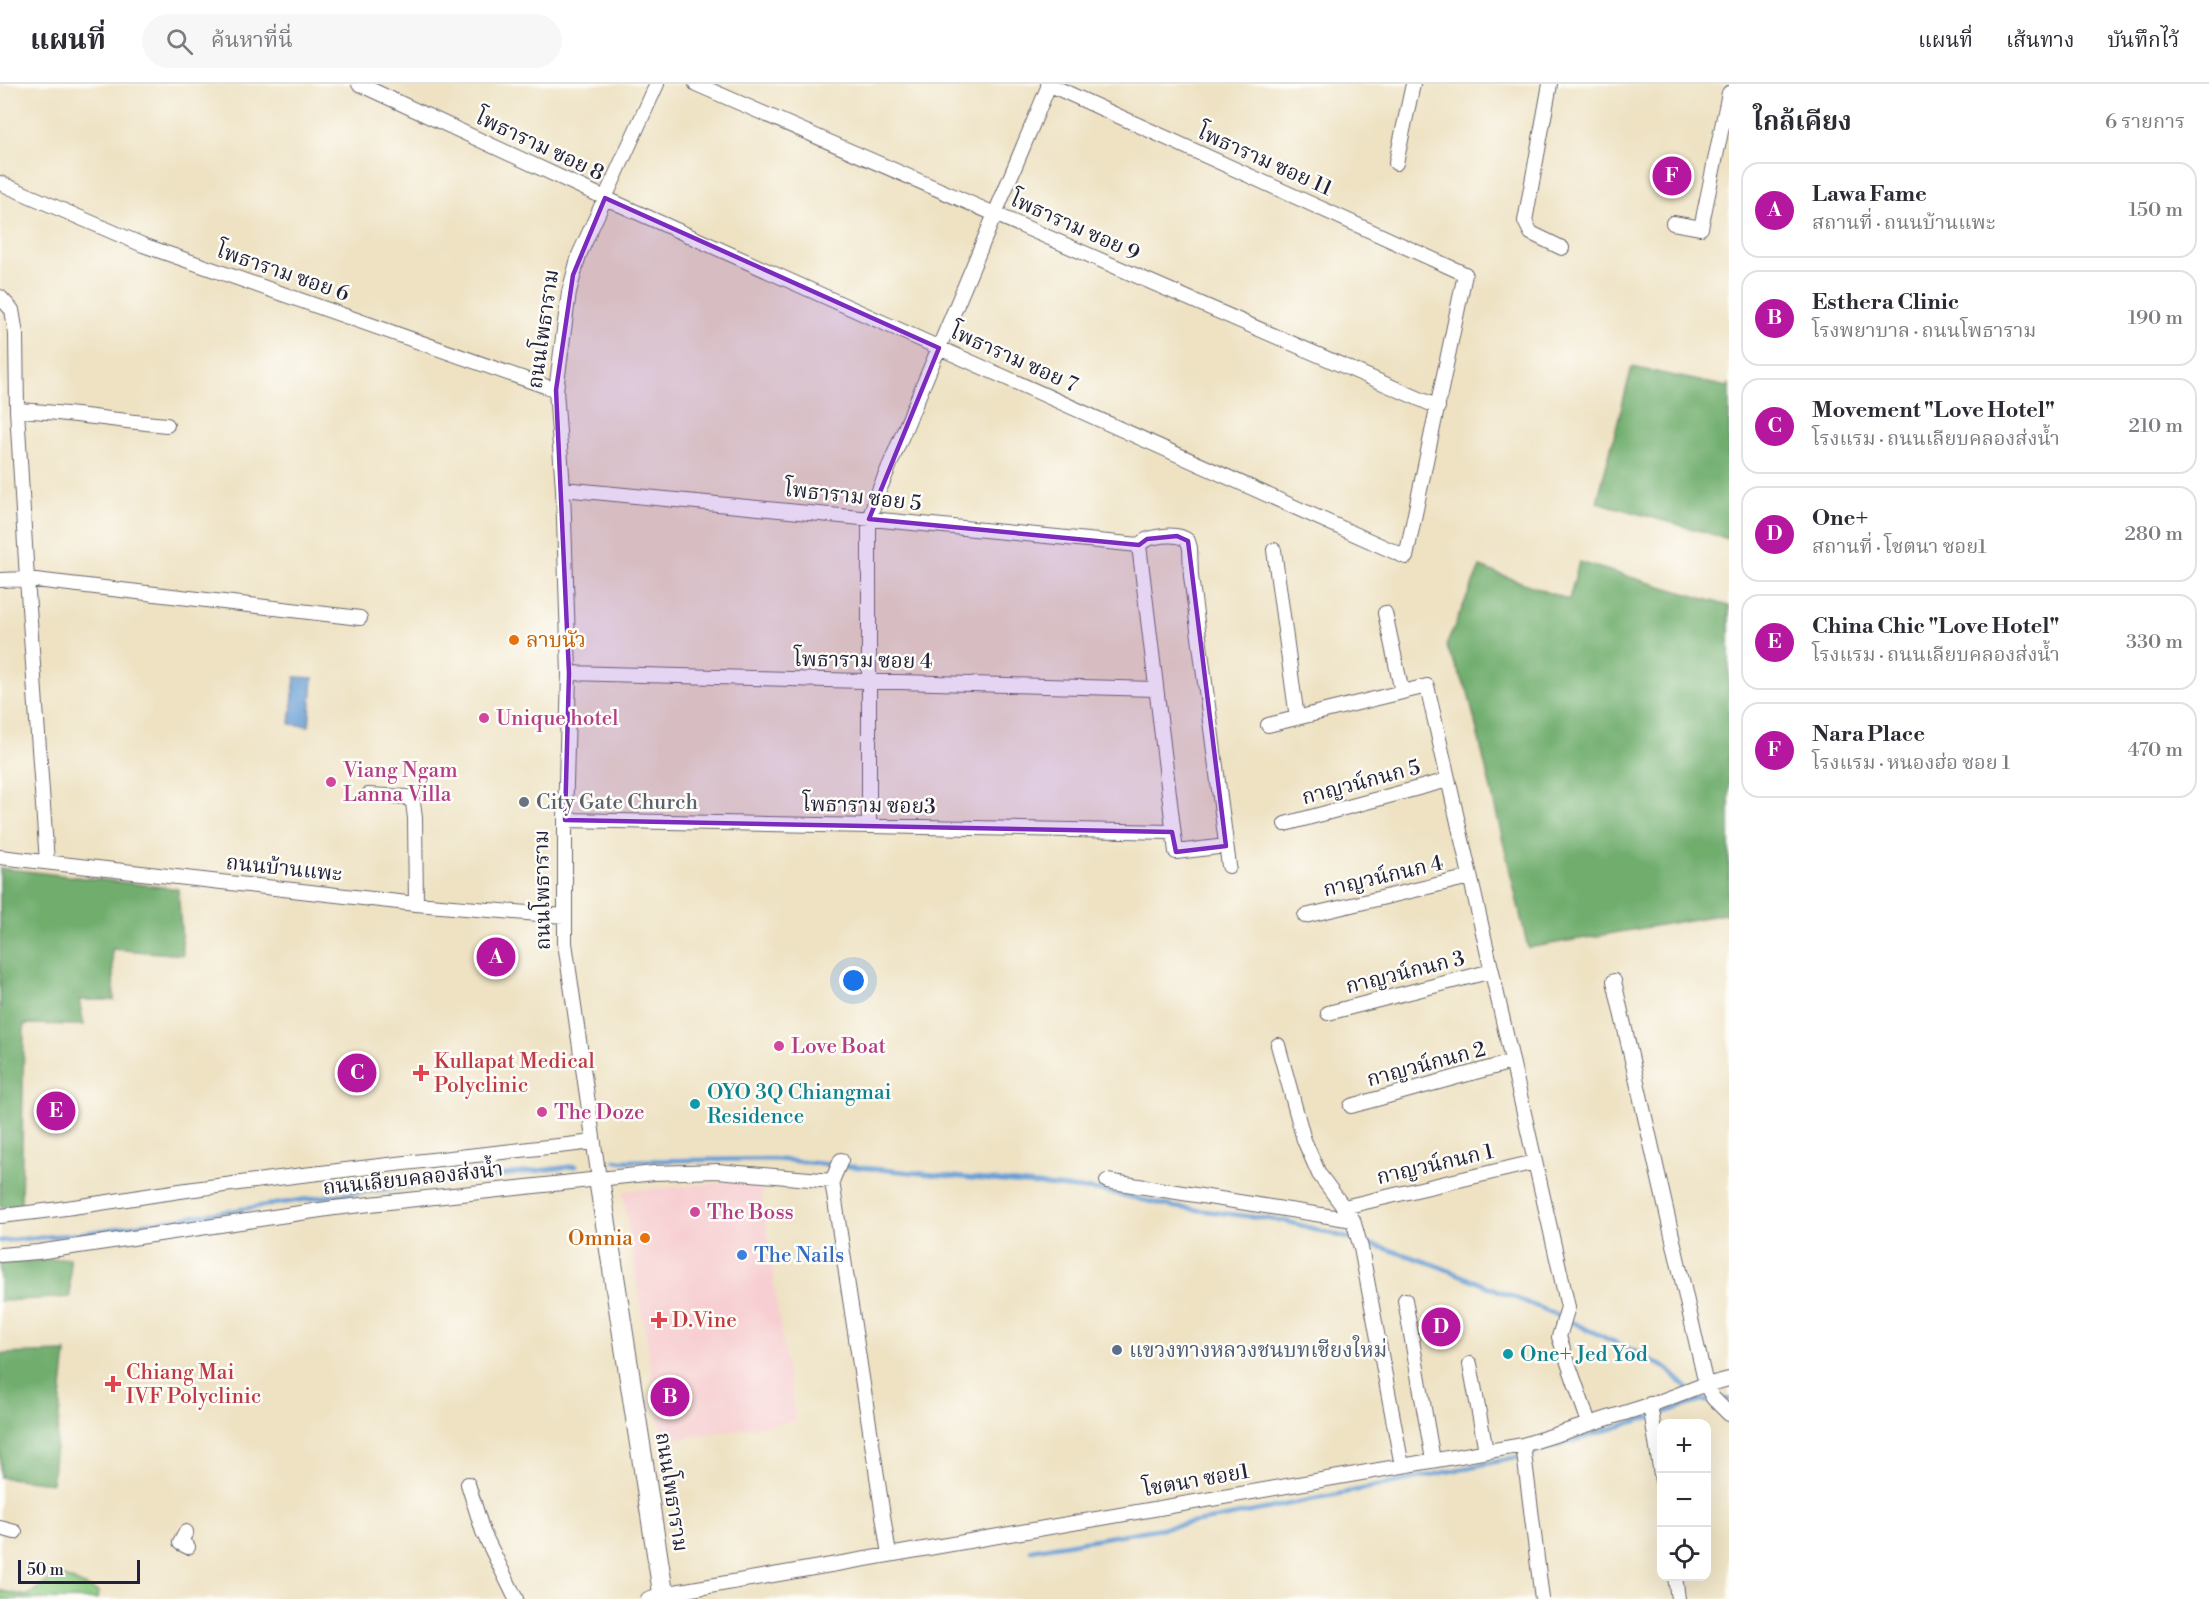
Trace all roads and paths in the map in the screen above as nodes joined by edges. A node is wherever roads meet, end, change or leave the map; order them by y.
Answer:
1 (359, 84) edge
2 (657, 84) edge
3 (696, 84) edge
4 (1048, 84) edge
5 (1413, 84) edge
6 (1550, 84) edge
7 (1729, 93) edge
8 (1396, 163) dead end
9 (0, 183) edge
10 (605, 198) junction
11 (996, 214) junction
12 (1672, 223) dead end
13 (1562, 249) dead end
14 (0, 297) edge
15 (939, 348) junction
16 (556, 390) junction
17 (1438, 407) junction
18 (17, 411) junction
19 (167, 425) dead end
20 (563, 489) junction
21 (869, 519) junction
22 (1139, 545) junction
23 (1274, 550) dead end
24 (27, 579) junction
25 (0, 580) edge
26 (1385, 613) dead end
27 (360, 618) dead end
28 (569, 673) junction
29 (869, 681) junction
30 (1155, 689) junction
31 (1402, 692) junction
32 (1297, 718) junction
33 (1268, 725) dead end
34 (1448, 780) junction
35 (369, 795) dead end
36 (565, 820) junction
37 (1285, 824) dead end
38 (869, 826) junction
39 (1172, 832) junction
40 (1226, 846) junction
41 (0, 857) edge
42 (47, 862) junction
43 (1229, 866) dead end
44 (1470, 877) junction
45 (417, 904) junction
46 (564, 916) junction
47 (1305, 916) dead end
48 (1492, 971) junction
49 (1614, 981) dead end
50 (1328, 1012) dead end
51 (1278, 1045) dead end
52 (1512, 1062) junction
53 (1351, 1106) dead end
54 (594, 1142) junction
55 (841, 1160) dead end
56 (1535, 1162) junction
57 (599, 1179) junction
58 (832, 1181) junction
59 (1107, 1181) dead end
60 (1344, 1207) junction
61 (0, 1216) edge
62 (1353, 1220) junction
63 (0, 1255) edge
64 (1405, 1300) dead end
65 (1470, 1364) dead end
66 (1729, 1379) edge
67 (1706, 1385) junction
68 (1650, 1404) junction
69 (1729, 1414) edge
70 (1589, 1423) junction
71 (1523, 1445) junction
72 (1486, 1451) junction
73 (1433, 1460) junction
74 (1402, 1466) junction
75 (1661, 1473) edge
76 (468, 1484) dead end
77 (0, 1528) edge
78 (15, 1532) dead end
79 (186, 1532) dead end
80 (188, 1547) dead end
81 (889, 1555) junction
82 (1676, 1581) edge
83 (658, 1597) edge
84 (516, 1599) edge
85 (1542, 1599) edge
86 (1678, 1599) edge

1 - 10 street, โพธาราม ซอย 8
2 - 10 street, ถนนโพธาราม
3 - 11 street, โพธาราม ซอย 9
4 - 11 street
4 - 17 street, โพธาราม ซอย 11
5 - 8 street
6 - 13 street
7 - 12 street
9 - 16 street, โพธาราม ซอย 6
10 - 15 street, โพธาราม ซอย 7
10 - 16 street, ถนนโพธาราม
11 - 15 street
11 - 17 street, โพธาราม ซอย 9
14 - 18 street
15 - 17 street, โพธาราม ซอย 7
15 - 21 street
16 - 20 street, ถนนโพธาราม
18 - 19 street
18 - 24 street
20 - 21 street, โพธาราม ซอย 5
20 - 28 street, ถนนโพธาราม
21 - 22 street, โพธาราม ซอย 5
21 - 29 street
22 - 30 street
22 - 40 street
23 - 32 street
24 - 25 street
24 - 27 street
24 - 42 street
26 - 31 street
28 - 29 street, โพธาราม ซอย 4
28 - 36 street, ถนนโพธาราม
29 - 30 street, โพธาราม ซอย 4
29 - 38 street
30 - 39 street
31 - 32 street
31 - 34 street
32 - 33 street
34 - 37 street, กาญวน์กนก 5
34 - 44 street
35 - 45 street
36 - 38 street, โพธาราม ซอย3
36 - 46 street, ถนนโพธาราม
38 - 39 street, โพธาราม ซอย3
39 - 40 street
40 - 43 street
41 - 42 street, ถนนบ้านแพะ
42 - 45 street, ถนนบ้านแพะ
44 - 47 street, กาญวน์กนก 4
44 - 48 street
45 - 46 street, ถนนบ้านแพะ
46 - 54 street, ถนนโพธาราม
48 - 50 street, กาญวน์กนก 3
48 - 52 street
49 - 67 street
51 - 60 street
52 - 53 street, กาญวน์กนก 2
52 - 56 street
54 - 57 street, ถนนโพธาราม
54 - 61 street, ถนนเลียบคลองส่งน้ำ
55 - 58 street
56 - 60 street, กาญวน์กนก 1
56 - 70 street
57 - 58 street, ถนนเลียบคลองส่งน้ำ
57 - 63 street, ถนนเลียบคลองส่งน้ำ
57 - 83 street, ถนนโพธาราม
58 - 81 street
59 - 62 street
60 - 62 street
62 - 74 street
64 - 73 street
65 - 72 street
66 - 67 street, โชตนา ซอย1
67 - 68 street, โชตนา ซอย1
67 - 69 street
68 - 70 street, โชตนา ซอย1
68 - 75 street
70 - 71 street, โชตนา ซอย1
71 - 72 street, โชตนา ซอย1
71 - 85 street
72 - 73 street, โชตนา ซอย1
73 - 74 street, โชตนา ซอย1
74 - 81 street, โชตนา ซอย1
76 - 84 street
77 - 78 street
79 - 80 street
81 - 83 street, โชตนา ซอย1
82 - 86 street

